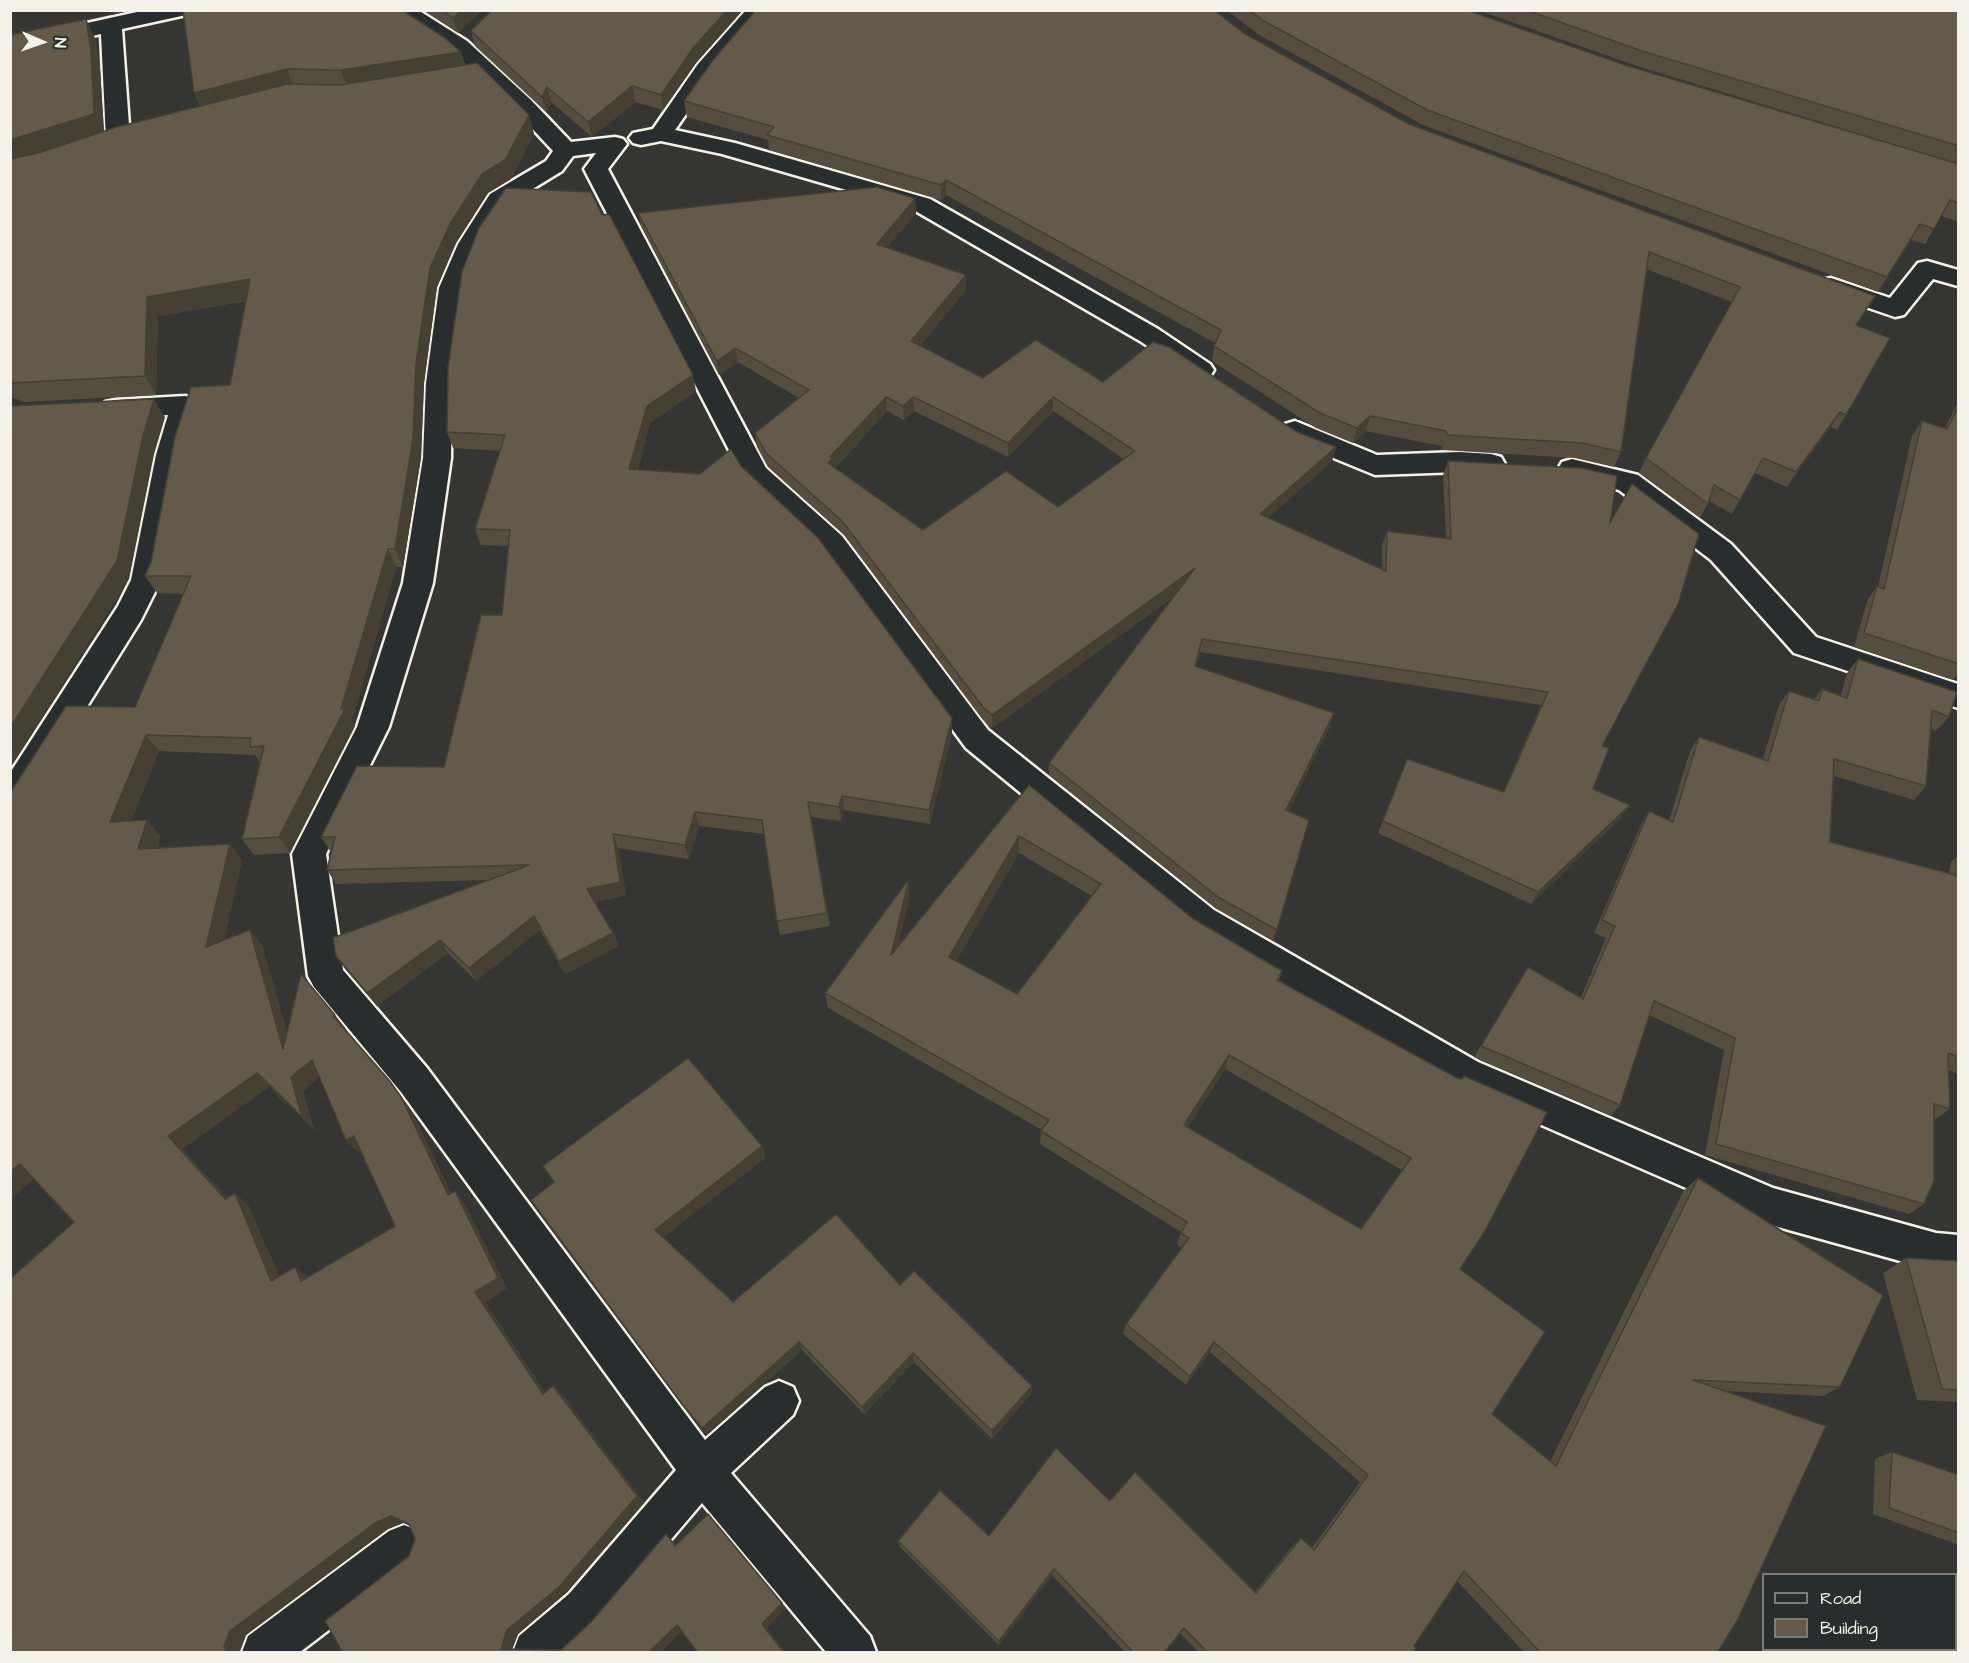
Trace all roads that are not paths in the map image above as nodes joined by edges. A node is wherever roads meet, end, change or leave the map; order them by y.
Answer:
1 (178, 10) edge
2 (402, 10) edge
3 (758, 10) edge
4 (111, 25) junction
5 (10, 47) edge
6 (661, 134) junction
7 (615, 144) junction
8 (96, 147) edge
9 (565, 150) junction
10 (1959, 278) edge
11 (1814, 280) edge
12 (1217, 380) edge
13 (90, 410) edge
14 (1275, 418) edge
15 (1517, 466) edge
16 (1552, 468) edge
17 (1959, 696) edge
18 (10, 801) edge
19 (1959, 1254) edge
20 (779, 1401) dead end
21 (702, 1471) junction
22 (404, 1546) edge
23 (264, 1653) edge
24 (535, 1653) edge
25 (854, 1653) edge

1 - 4 street
2 - 9 street
3 - 6 street
4 - 5 street
4 - 8 street
6 - 7 street
6 - 12 street
7 - 9 street
7 - 19 street
9 - 21 street
10 - 11 street
13 - 18 street
14 - 15 street
16 - 17 street
20 - 21 street
21 - 24 street
21 - 25 street
22 - 23 street

